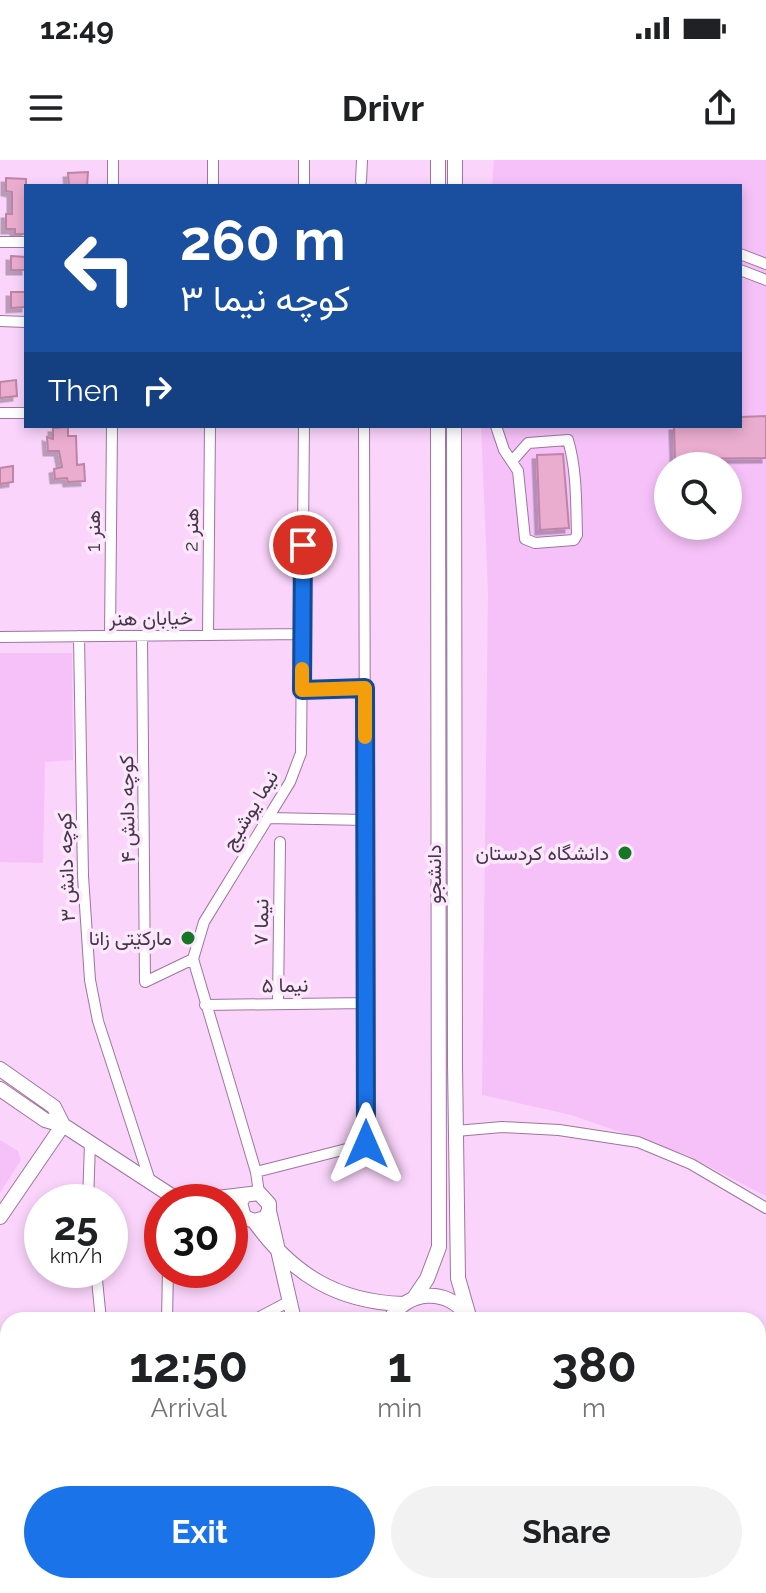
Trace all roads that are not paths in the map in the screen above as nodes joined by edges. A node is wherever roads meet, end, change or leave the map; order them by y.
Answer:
1 (113, 160) edge
2 (213, 160) edge
3 (304, 160) edge
4 (362, 160) edge
5 (438, 160) edge
6 (455, 160) edge
7 (361, 181) dead end
8 (113, 184) edge
9 (213, 184) edge
10 (304, 184) edge
11 (438, 184) edge
12 (455, 184) edge
13 (0, 242) edge
14 (24, 242) edge
15 (742, 255) edge
16 (766, 264) edge
17 (742, 271) edge
18 (766, 280) edge
19 (0, 321) edge
20 (24, 322) edge
21 (0, 413) edge
22 (24, 413) edge
23 (112, 428) edge
24 (210, 428) edge
25 (304, 428) edge
26 (364, 428) edge
27 (438, 428) edge
28 (454, 428) edge
29 (497, 428) edge
30 (513, 460) junction
31 (302, 634) junction
32 (208, 635) junction
33 (79, 636) junction
34 (110, 636) junction
35 (142, 636) junction
36 (0, 637) edge
37 (365, 688) junction
38 (302, 690) junction
39 (268, 818) junction
40 (365, 820) junction
41 (280, 842) dead end
42 (193, 959) junction
43 (278, 1003) junction
44 (366, 1003) junction
45 (205, 1005) junction
46 (0, 1069) edge
47 (0, 1089) edge
48 (63, 1125) junction
49 (456, 1131) junction
50 (90, 1143) junction
51 (256, 1172) junction
52 (150, 1181) junction
53 (89, 1184) edge
54 (155, 1184) edge
55 (248, 1194) edge
56 (252, 1194) junction
57 (766, 1208) edge
58 (269, 1211) junction
59 (0, 1217) edge
60 (248, 1220) edge
61 (252, 1221) junction
62 (278, 1252) junction
63 (98, 1288) edge
64 (168, 1288) edge
65 (290, 1301) junction
66 (408, 1301) junction
67 (100, 1312) edge
68 (167, 1312) edge
69 (269, 1312) edge
70 (292, 1312) edge
71 (398, 1312) edge
72 (464, 1312) edge
73 (467, 1312) edge

1 - 8 street
2 - 9 street
3 - 10 street
4 - 7 street
5 - 11 street
6 - 12 street
13 - 14 street
15 - 16 street
17 - 18 street
19 - 20 street
21 - 22 street
23 - 34 street, هنر 1
24 - 32 street, هنر 2
25 - 31 street, نیما یوشیج
26 - 37 street
27 - 66 street, دانشجو
28 - 49 street, دانشجو
29 - 30 street
30 - 30 street
31 - 32 street, خیابان هنر
31 - 38 street, نیما یوشیج
32 - 35 street, خیابان هنر
33 - 34 street, خیابان هنر
33 - 36 street, خیابان هنر
33 - 52 street, کوچه دانش ۳
34 - 35 street, خیابان هنر
35 - 42 street, کوچه دانش ۴
37 - 38 street
37 - 40 street
38 - 39 street, نیما یوشیج
39 - 40 street
39 - 42 street, نیما یوشیج
40 - 44 street
41 - 43 street, نیما ۷
42 - 45 street
43 - 44 street, نیما ۵
43 - 45 street, نیما ۵
44 - 51 street
45 - 51 street
46 - 48 street
47 - 48 street
48 - 50 street
48 - 59 street
49 - 57 street
49 - 73 street, دانشجو
50 - 52 street
50 - 53 street
51 - 56 street
52 - 54 street
55 - 56 street
56 - 58 street
56 - 61 street
58 - 61 street
58 - 62 street
60 - 61 street
61 - 62 street
62 - 65 street
62 - 66 street
63 - 67 street
64 - 68 street
65 - 69 street
65 - 70 street
66 - 71 street, دانشجو
66 - 72 street

